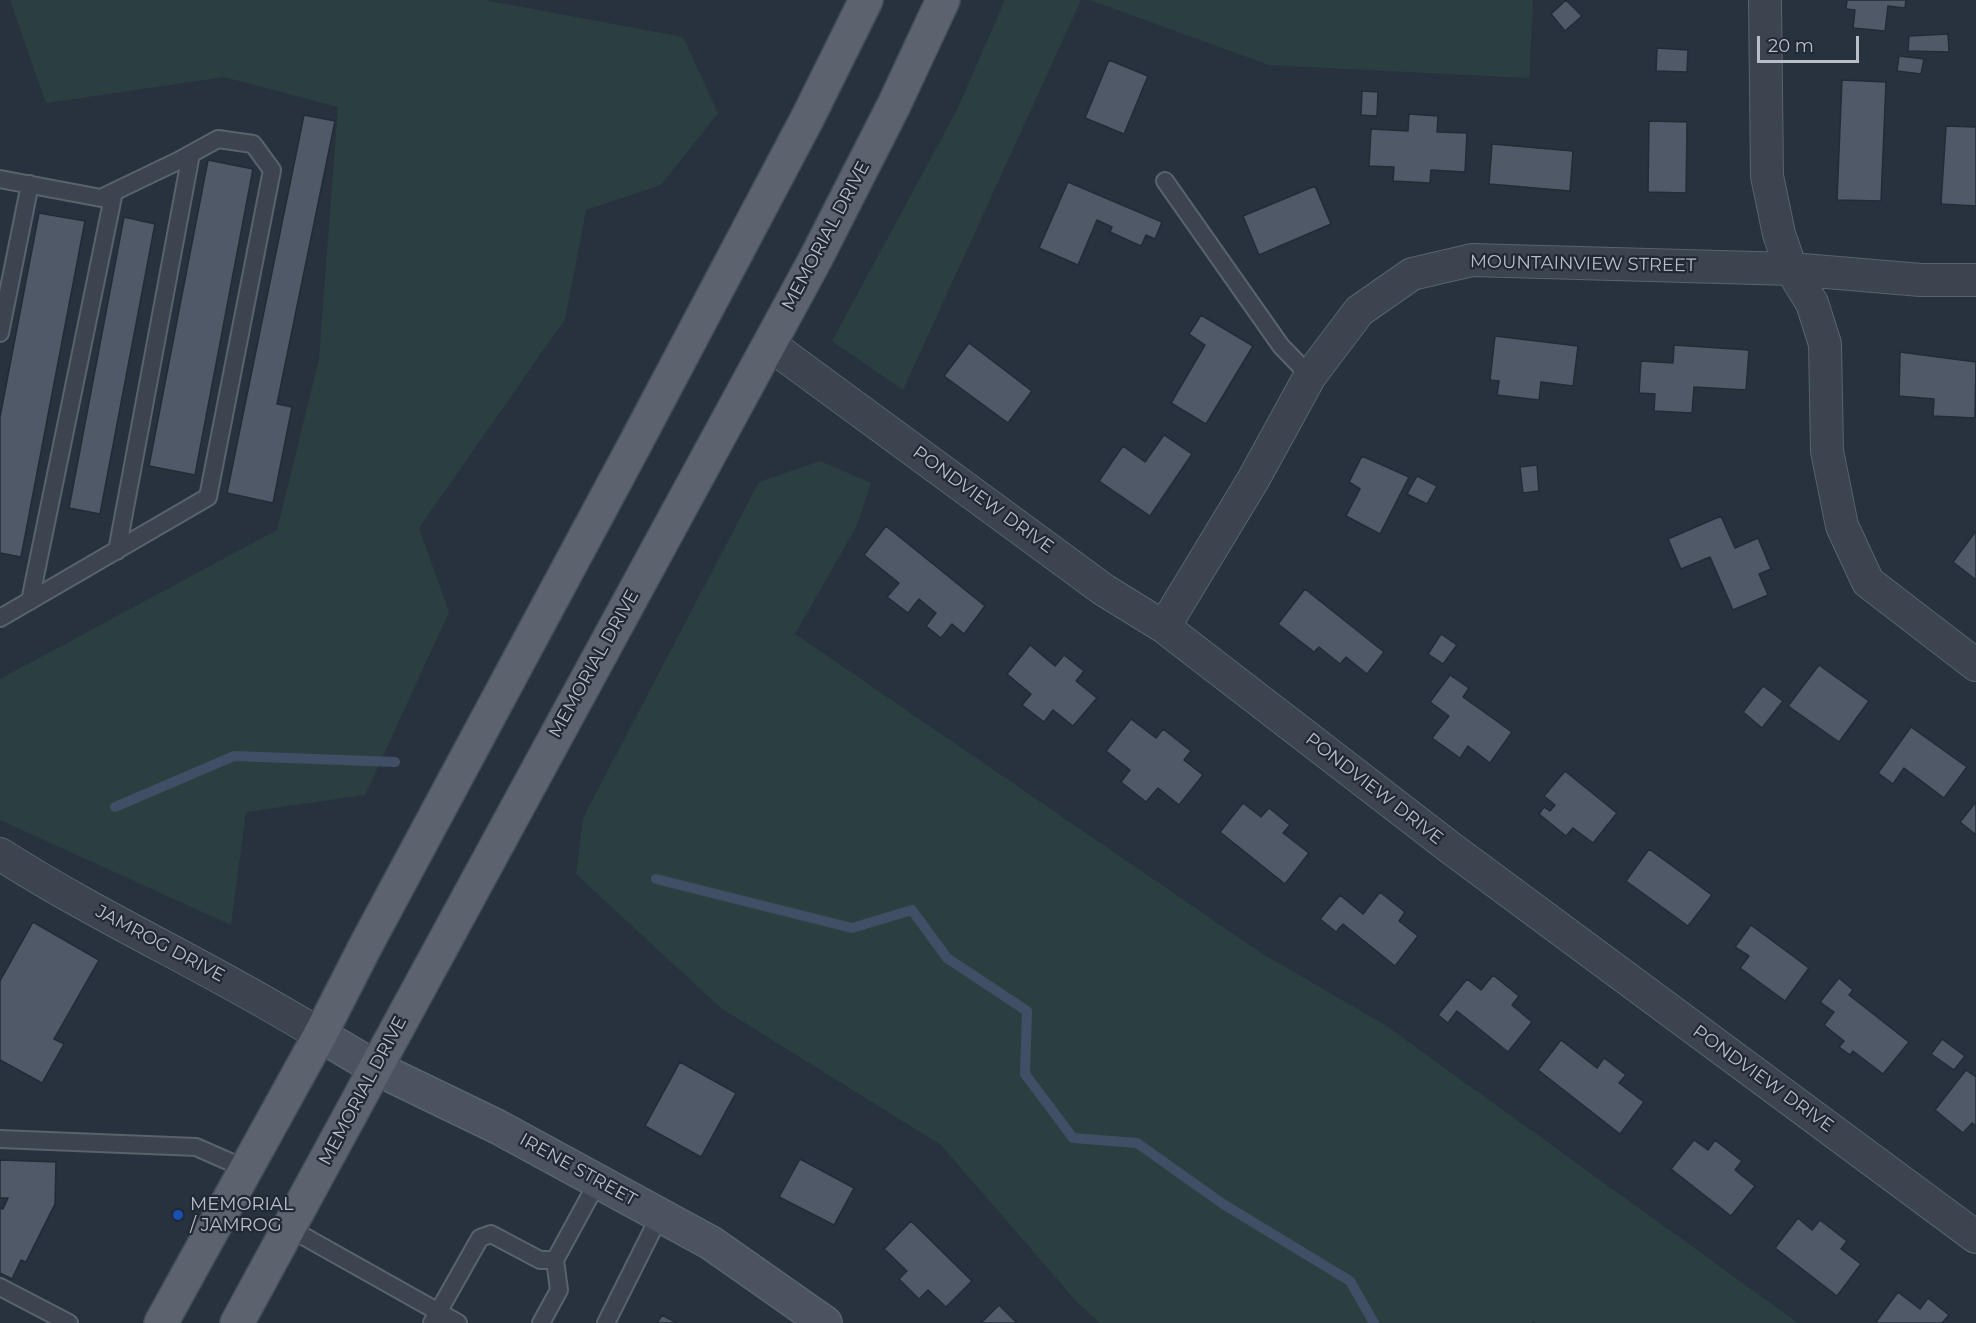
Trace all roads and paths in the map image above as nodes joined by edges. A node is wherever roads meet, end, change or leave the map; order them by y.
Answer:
1 (865, 0) edge
2 (943, 0) edge
3 (1765, 0) edge
4 (191, 154) junction
5 (0, 179) edge
6 (1165, 181) dead end
7 (30, 184) junction
8 (114, 192) junction
9 (1791, 269) junction
10 (1976, 280) edge
11 (0, 333) edge
12 (769, 344) junction
13 (1310, 376) junction
14 (117, 551) junction
15 (30, 601) junction
16 (0, 618) edge
17 (1164, 627) junction
18 (1976, 665) edge
19 (3, 862) edge
20 (320, 1035) junction
21 (376, 1068) junction
22 (0, 1139) edge
23 (246, 1169) junction
24 (598, 1181) junction
25 (660, 1215) junction
26 (289, 1228) junction
27 (1976, 1237) edge
28 (555, 1260) junction
29 (0, 1287) edge
30 (435, 1318) edge
31 (819, 1321) edge
32 (69, 1323) edge
33 (161, 1323) edge
34 (237, 1323) edge
35 (458, 1323) edge
36 (541, 1323) edge
37 (606, 1323) edge

1 - 20 main road
2 - 12 main road, MEMORIAL DRIVE
3 - 9 street
4 - 8 lane
4 - 14 lane
4 - 14 lane
5 - 7 lane
6 - 13 lane
7 - 8 lane
7 - 11 lane
8 - 15 lane
9 - 10 street, MOUNTAINVIEW STREET
9 - 13 street, MOUNTAINVIEW STREET
9 - 18 street
12 - 17 street, PONDVIEW DRIVE
12 - 21 main road, MEMORIAL DRIVE
13 - 17 street, MOUNTAINVIEW STREET
14 - 15 lane
15 - 16 lane
17 - 27 street, PONDVIEW DRIVE
19 - 20 street, JAMROG DRIVE
20 - 21 street, IRENE STREET
20 - 23 main road
21 - 24 street, IRENE STREET
21 - 26 main road, MEMORIAL DRIVE
22 - 23 lane
23 - 33 main road
24 - 25 street, IRENE STREET
24 - 28 lane
25 - 31 street, IRENE STREET
25 - 37 lane
26 - 30 lane
26 - 34 main road, MEMORIAL DRIVE
28 - 30 lane
28 - 36 lane
29 - 32 lane
30 - 35 lane

